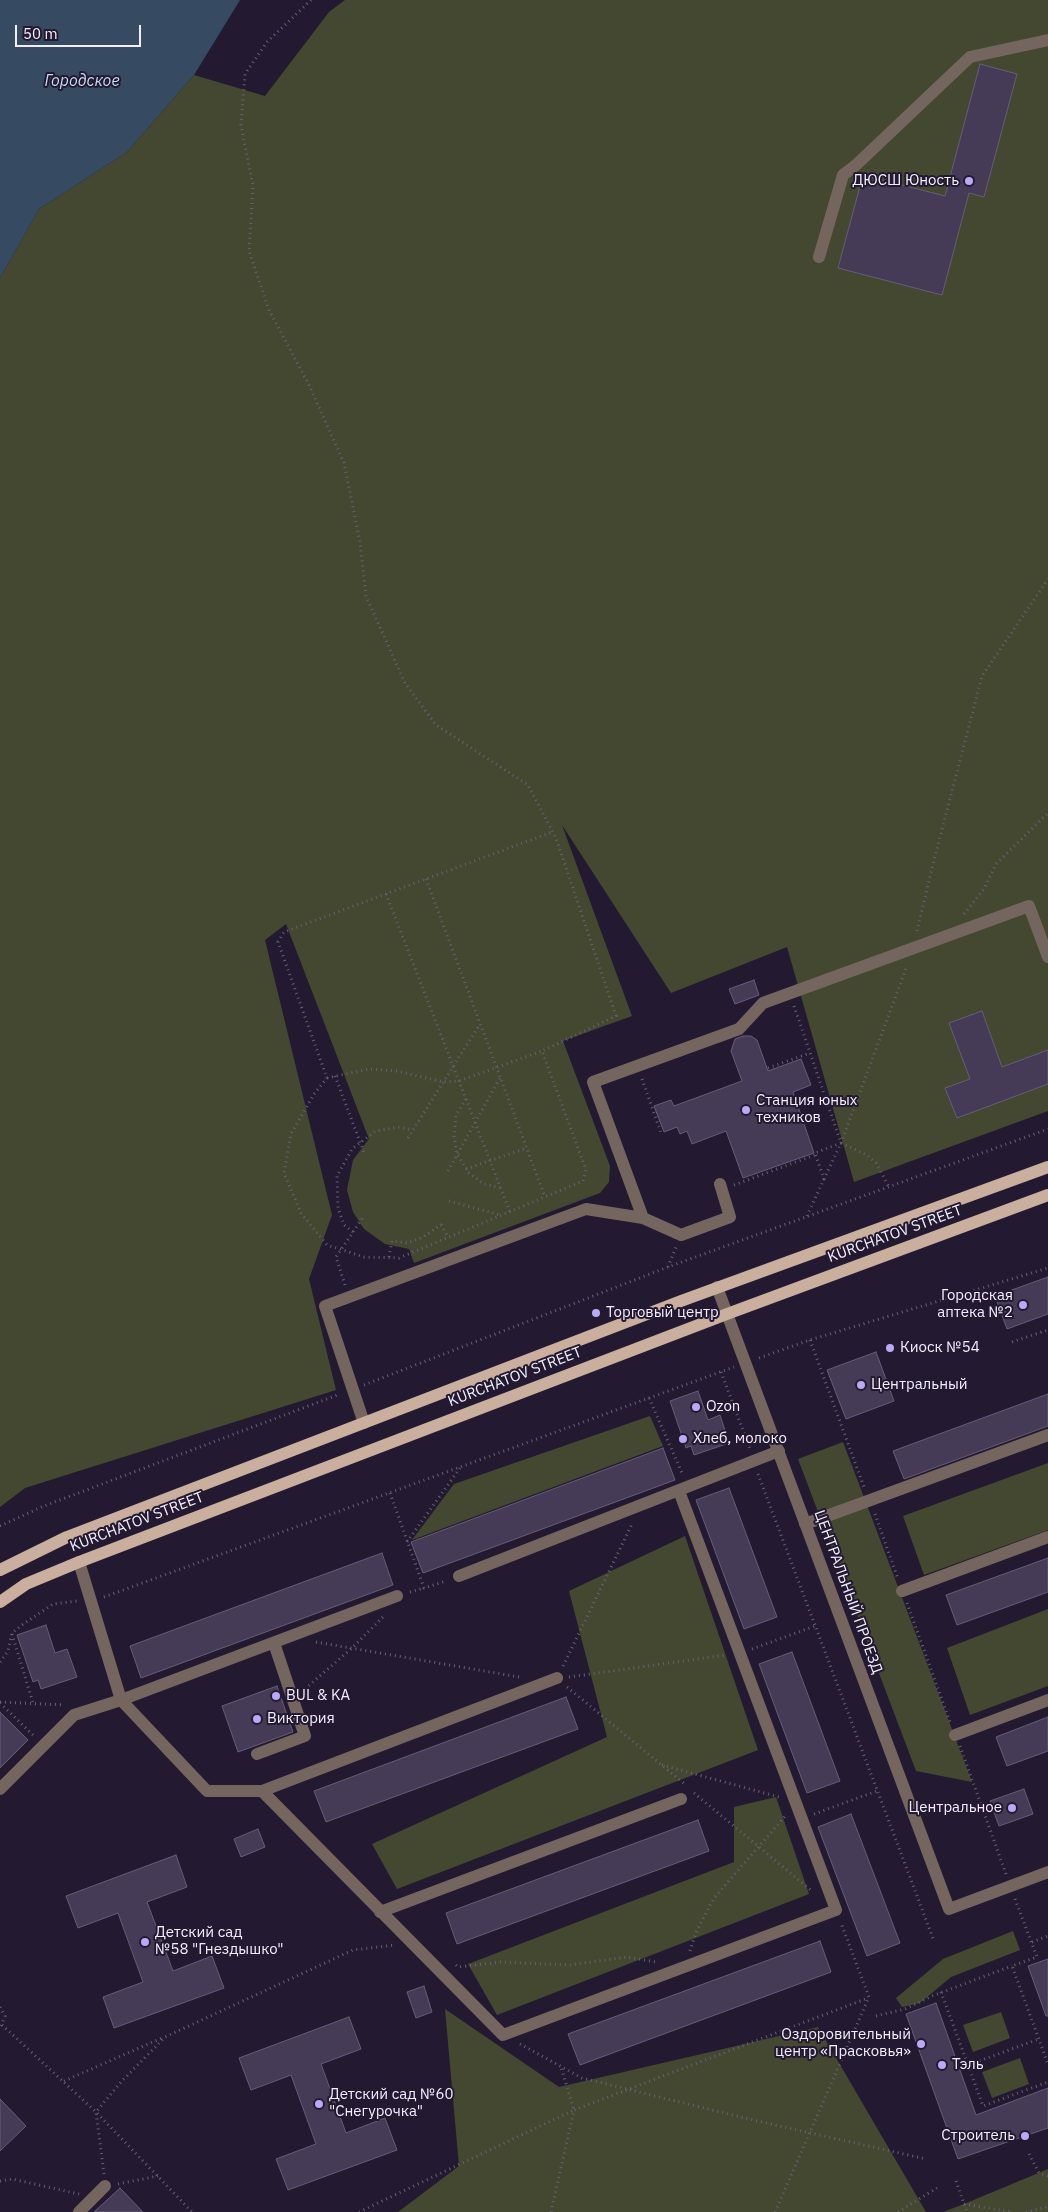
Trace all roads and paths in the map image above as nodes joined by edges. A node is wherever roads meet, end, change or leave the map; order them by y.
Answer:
1 (311, 0) edge
2 (1048, 40) edge
3 (819, 257) dead end
4 (1048, 579) edge
5 (1048, 813) edge
6 (552, 832) junction
7 (426, 879) junction
8 (386, 894) junction
9 (961, 918) dead end
10 (914, 948) junction
11 (1048, 957) edge
12 (790, 993) junction
13 (480, 1023) junction
14 (542, 1051) junction
15 (810, 1053) junction
16 (453, 1066) junction
17 (637, 1066) junction
18 (497, 1067) junction
19 (768, 1068) dead end
20 (335, 1076) junction
21 (328, 1078) junction
22 (500, 1078) junction
23 (459, 1081) junction
24 (443, 1082) junction
25 (466, 1098) junction
26 (475, 1121) junction
27 (1048, 1129) edge
28 (413, 1130) junction
29 (661, 1133) dead end
30 (408, 1138) dead end
31 (360, 1143) junction
32 (841, 1143) junction
33 (527, 1148) junction
34 (457, 1154) junction
35 (365, 1155) dead end
36 (815, 1155) junction
37 (490, 1161) junction
38 (1048, 1167) edge
39 (466, 1169) junction
40 (448, 1171) dead end
41 (824, 1179) junction
42 (721, 1186) joint
43 (889, 1187) junction
44 (501, 1188) junction
45 (1048, 1195) edge
46 (545, 1197) junction
47 (449, 1201) dead end
48 (510, 1212) junction
49 (364, 1216) dead end
50 (500, 1216) junction
51 (807, 1216) junction
52 (643, 1218) junction
53 (353, 1232) junction
54 (681, 1235) junction
55 (448, 1237) junction
56 (341, 1250) junction
57 (389, 1258) junction
58 (668, 1267) junction
59 (1048, 1268) edge
60 (717, 1287) junction
61 (348, 1297) junction
62 (727, 1314) junction
63 (1048, 1330) edge
64 (810, 1340) junction
65 (1012, 1342) dead end
66 (745, 1363) junction
67 (721, 1372) junction
68 (352, 1390) junction
69 (649, 1398) junction
70 (364, 1423) junction
71 (1048, 1435) edge
72 (779, 1451) junction
73 (754, 1461) junction
74 (461, 1467) junction
75 (683, 1489) junction
76 (390, 1493) junction
77 (870, 1500) junction
78 (641, 1505) junction
79 (805, 1524) junction
80 (0, 1526) edge
81 (1048, 1537) edge
82 (407, 1542) junction
83 (79, 1562) junction
84 (0, 1570) edge
85 (459, 1576) joint
86 (424, 1588) junction
87 (902, 1591) junction
88 (402, 1595) joint
89 (90, 1599) junction
90 (0, 1602) edge
91 (386, 1614) dead end
92 (815, 1626) junction
93 (12, 1633) junction
94 (288, 1637) junction
95 (274, 1642) junction
96 (352, 1648) junction
97 (740, 1653) junction
98 (0, 1662) edge
99 (552, 1680) junction
100 (293, 1699) junction
101 (121, 1700) junction
102 (1048, 1700) edge
103 (0, 1702) edge
104 (33, 1703) junction
105 (71, 1705) dead end
106 (955, 1735) junction
107 (43, 1746) junction
108 (257, 1754) dead end
109 (662, 1765) junction
110 (0, 1789) edge
111 (262, 1791) junction
112 (877, 1791) junction
113 (682, 1799) dead end
114 (796, 1802) junction
115 (803, 1818) junction
116 (759, 1847) junction
117 (1048, 1872) edge
118 (1011, 1886) junction
119 (813, 1891) dead end
120 (836, 1910) junction
121 (380, 1912) junction
122 (1048, 1936) edge
123 (934, 1941) dead end
124 (1032, 1942) junction
125 (410, 1943) junction
126 (451, 1961) dead end
127 (685, 1966) junction
128 (1012, 1966) junction
129 (942, 1992) junction
130 (869, 1998) junction
131 (0, 2007) edge
132 (876, 2016) dead end
133 (1, 2027) edge
134 (503, 2035) junction
135 (165, 2037) junction
136 (1039, 2039) junction
137 (1048, 2064) edge
138 (968, 2065) junction
139 (561, 2066) junction
140 (64, 2081) junction
141 (1048, 2082) edge
142 (628, 2089) junction
143 (574, 2110) junction
144 (96, 2112) junction
145 (810, 2132) junction
146 (1029, 2154) dead end
147 (926, 2159) dead end
148 (158, 2176) junction
149 (1048, 2176) edge
150 (0, 2181) edge
151 (956, 2181) dead end
152 (105, 2186) junction
153 (937, 2188) dead end
154 (94, 2197) junction
155 (964, 2204) junction
156 (1048, 2208) edge
157 (79, 2212) edge
158 (192, 2212) edge
159 (359, 2212) edge
160 (551, 2212) edge
161 (774, 2212) edge
162 (898, 2212) edge
163 (967, 2212) edge
164 (1010, 2212) edge
165 (1026, 2212) edge

1 - 6 path
2 - 3 street
4 - 10 path
5 - 9 path
6 - 7 path
6 - 14 path
7 - 8 path
7 - 13 path
8 - 16 path
8 - 21 path
10 - 11 street
10 - 12 street
10 - 32 path
12 - 15 path
12 - 17 street
13 - 16 path
13 - 18 path
14 - 18 path
14 - 46 path
15 - 19 path
15 - 32 path
16 - 23 path
16 - 24 path
17 - 29 path
17 - 52 street
18 - 22 path
18 - 23 path
20 - 21 path
20 - 24 path
20 - 31 path
21 - 56 path
22 - 26 path
22 - 33 path
23 - 24 path
23 - 25 path
24 - 28 path
25 - 26 path
25 - 34 path
26 - 34 path
26 - 37 path
27 - 43 path
28 - 30 path
28 - 31 path
31 - 35 path
31 - 53 path
32 - 36 path
32 - 41 path
32 - 43 path
33 - 37 path
33 - 46 path
34 - 39 path
34 - 40 path
36 - 41 path
36 - 42 path
37 - 39 path
37 - 44 path
38 - 60 main road, KURCHATOV STREET
39 - 44 path
41 - 51 path
42 - 54 street
43 - 51 path
44 - 48 path
45 - 62 main road, KURCHATOV STREET
46 - 48 path
47 - 50 path
48 - 50 path
49 - 53 path
50 - 55 path
51 - 58 path
52 - 54 street
52 - 61 street
53 - 56 path
54 - 58 path
55 - 57 path
55 - 57 path
56 - 57 path
56 - 61 path
58 - 68 path
59 - 64 path
60 - 62 street, ЦЕНТРАЛЬНЫЙ ПРОЕЗД
60 - 70 main road, KURCHATOV STREET
61 - 68 street
62 - 66 street, ЦЕНТРАЛЬНЫЙ ПРОЕЗД
62 - 83 main road, KURCHATOV STREET
63 - 65 path
64 - 66 path
64 - 77 path
66 - 67 path
66 - 72 street, ЦЕНТРАЛЬНЫЙ ПРОЕЗД
67 - 69 path
67 - 73 path
68 - 70 street
68 - 80 path
69 - 74 path
69 - 75 path
70 - 84 main road, KURCHATOV STREET
71 - 77 street
72 - 73 street
72 - 79 street, ЦЕНТРАЛЬНЫЙ ПРОЕЗД
73 - 75 street
73 - 92 path
74 - 76 path
74 - 82 path
75 - 78 street
75 - 97 street
76 - 82 path
76 - 89 path
77 - 79 street
77 - 87 path
78 - 85 street
78 - 99 path
79 - 118 street, ЦЕНТРАЛЬНЫЙ ПРОЕЗД
81 - 87 street
82 - 86 path
83 - 89 street
83 - 90 main road, KURCHATOV STREET
85 - 86 path
86 - 88 path
87 - 106 path
88 - 94 street
89 - 93 path
89 - 101 street
91 - 96 path
92 - 97 path
92 - 112 path
93 - 98 path
93 - 104 path
94 - 95 street
94 - 96 path
95 - 100 street
95 - 101 street
96 - 99 path
96 - 100 path
97 - 99 path
97 - 114 street
99 - 109 path
99 - 111 street
100 - 108 street
101 - 107 street
101 - 111 street
102 - 106 street
103 - 104 path
103 - 107 path
104 - 105 path
106 - 118 path
107 - 110 street
109 - 114 path
109 - 116 path
111 - 121 street
112 - 115 path
112 - 123 path
113 - 121 street
114 - 115 street
114 - 116 path
115 - 120 street
116 - 119 path
116 - 127 path
117 - 118 street
118 - 124 path
120 - 127 street
120 - 130 path
121 - 125 street
122 - 124 path
124 - 128 path
125 - 134 street
125 - 135 path
126 - 127 path
127 - 134 street
128 - 129 path
128 - 136 path
129 - 132 path
129 - 138 path
130 - 142 path
130 - 145 path
131 - 133 path
133 - 140 path
134 - 139 path
135 - 140 path
135 - 144 path
136 - 137 path
136 - 138 path
138 - 141 path
139 - 142 path
139 - 143 path
140 - 144 path
142 - 143 path
142 - 145 path
143 - 159 path
143 - 160 path
144 - 148 path
144 - 152 path
145 - 147 path
145 - 161 path
146 - 149 path
148 - 152 path
148 - 158 path
150 - 154 path
151 - 155 path
152 - 154 street
153 - 162 path
154 - 157 street
155 - 163 path
155 - 164 path
156 - 165 path

